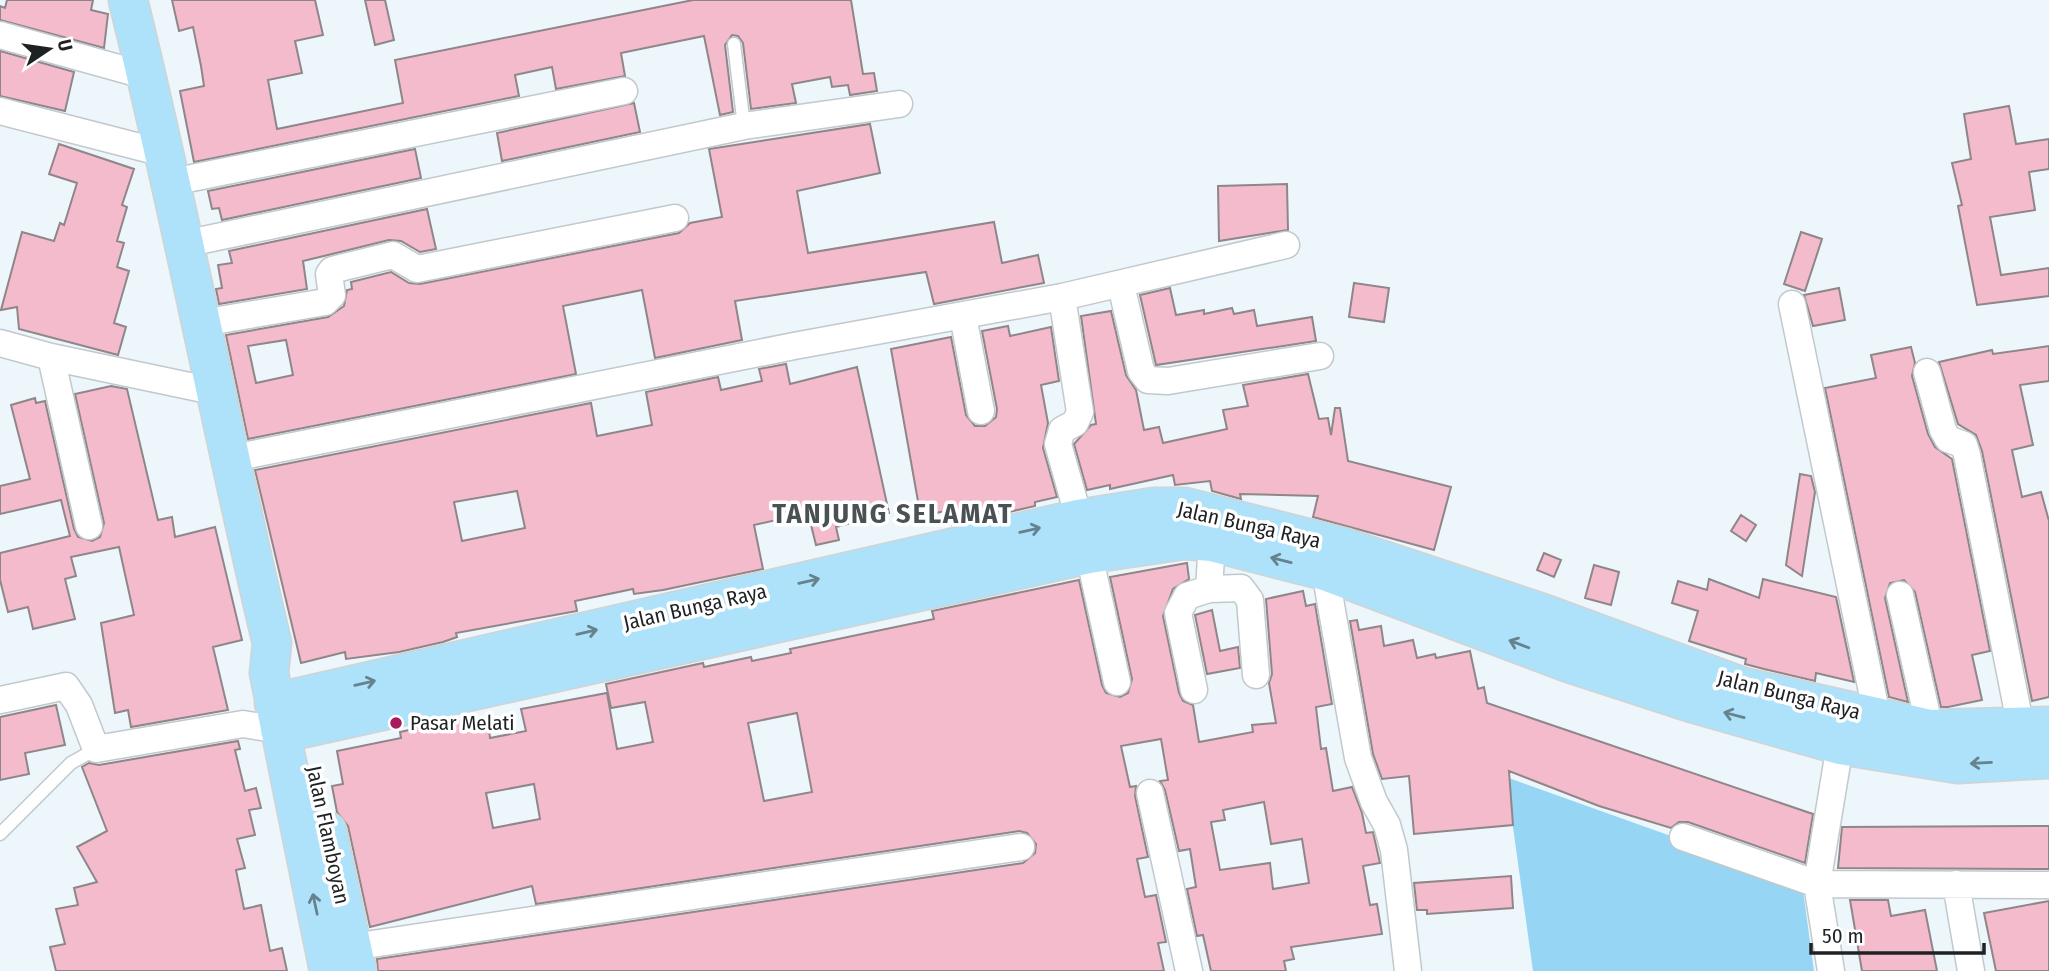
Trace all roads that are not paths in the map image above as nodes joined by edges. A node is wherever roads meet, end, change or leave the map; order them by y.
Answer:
1 (128, 0) edge
2 (0, 35) edge
3 (734, 44) dead end
4 (147, 76) junction
5 (624, 91) dead end
6 (899, 104) dead end
7 (0, 111) edge
8 (744, 126) junction
9 (167, 168) junction
10 (675, 218) dead end
11 (184, 244) junction
12 (1286, 245) dead end
13 (1121, 285) junction
14 (1062, 298) junction
15 (1792, 304) dead end
16 (963, 316) junction
17 (202, 323) junction
18 (3, 352) edge
19 (1320, 356) dead end
20 (51, 357) junction
21 (1927, 372) dead end
22 (213, 391) junction
23 (981, 411) dead end
24 (228, 459) junction
25 (1078, 519) junction
26 (89, 526) dead end
27 (1212, 542) junction
28 (1089, 554) junction
29 (1325, 571) junction
30 (1209, 589) junction
31 (1900, 595) dead end
32 (1256, 675) dead end
33 (1117, 682) dead end
34 (1194, 690) dead end
35 (0, 700) edge
36 (1790, 714) junction
37 (1877, 716) junction
38 (280, 717) junction
39 (2035, 727) edge
40 (1930, 729) junction
41 (1840, 745) junction
42 (96, 749) junction
43 (2049, 759) edge
44 (1150, 793) dead end
45 (0, 834) edge
46 (1683, 837) dead end
47 (1021, 847) dead end
48 (1817, 884) junction
49 (1956, 884) junction
50 (2049, 885) edge
51 (346, 963) edge
52 (1189, 971) edge
53 (1408, 971) edge
54 (1831, 971) edge
55 (1971, 971) edge

1 - 4 main road
2 - 4 street
3 - 8 lane
4 - 9 main road
5 - 9 street
6 - 8 street
7 - 9 street
8 - 11 street
9 - 11 main road
10 - 17 street
11 - 17 main road
12 - 13 street
13 - 14 street
13 - 19 street
14 - 16 street
14 - 25 street
15 - 37 street
16 - 23 street
16 - 24 street
17 - 22 main road
18 - 20 street
20 - 22 street
20 - 26 street
21 - 39 street
22 - 24 main road
24 - 38 main road, Jalan Flamboyan
25 - 28 street
25 - 36 main road, Jalan Bunga Raya
38 -> 25 main road, Jalan Bunga Raya
27 - 28 main road, Jalan Bunga Raya
29 -> 27 main road, Jalan Bunga Raya
27 - 30 street
28 - 33 street
28 - 38 main road, Jalan Bunga Raya
36 -> 29 main road, Jalan Bunga Raya
29 - 53 street
30 - 32 street
30 - 34 street
31 - 40 street
35 - 42 street
36 - 37 main road, Jalan Bunga Raya
36 - 41 main road, Jalan Bunga Raya
37 - 40 main road, Jalan Bunga Raya
38 - 42 street
38 - 51 main road, Jalan Flamboyan
39 - 40 main road, Jalan Bunga Raya
43 -> 41 main road, Jalan Bunga Raya
41 - 48 street
42 - 45 lane
44 - 52 street
46 - 48 street
47 - 51 street
48 - 49 street
48 - 54 street
49 - 50 street
49 - 55 street

